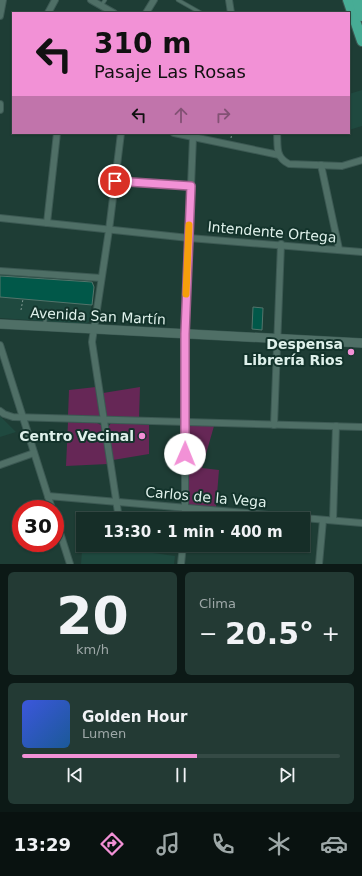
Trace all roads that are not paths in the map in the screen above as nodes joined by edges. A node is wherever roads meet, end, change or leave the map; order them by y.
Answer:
1 (3, 0) edge
2 (56, 0) edge
3 (91, 0) edge
4 (154, 0) edge
5 (178, 0) edge
6 (229, 0) edge
7 (348, 0) edge
8 (357, 0) edge
9 (103, 3) edge
10 (1, 7) edge
11 (49, 12) edge
12 (113, 12) edge
13 (147, 12) edge
14 (199, 12) edge
15 (231, 12) edge
16 (0, 16) edge
17 (362, 16) edge
18 (362, 41) edge
19 (0, 104) edge
20 (0, 110) edge
21 (57, 134) edge
22 (121, 134) edge
23 (183, 134) edge
24 (277, 134) edge
25 (193, 137) junction
26 (279, 155) junction
27 (362, 160) edge
28 (321, 165) junction
29 (115, 181) junction
30 (191, 186) junction
31 (0, 218) edge
32 (47, 224) junction
33 (109, 230) junction
34 (189, 238) junction
35 (281, 244) junction
36 (339, 249) junction
37 (362, 252) edge
38 (0, 271) edge
39 (101, 278) junction
40 (45, 312) dead end
41 (0, 324) edge
42 (45, 327) junction
43 (93, 330) junction
44 (185, 334) junction
45 (277, 339) junction
46 (362, 343) edge
47 (0, 345) edge
48 (0, 411) edge
49 (23, 418) junction
50 (104, 420) junction
51 (185, 422) junction
52 (274, 425) junction
53 (336, 426) junction
54 (362, 427) edge
55 (34, 453) junction
56 (0, 465) edge
57 (48, 496) junction
58 (49, 500) edge
59 (117, 501) junction
60 (184, 507) junction
61 (118, 512) edge
62 (184, 512) edge
63 (323, 520) junction
64 (333, 520) junction
65 (362, 523) edge
66 (64, 545) edge
67 (182, 552) edge
68 (70, 564) edge
69 (181, 564) edge
70 (320, 564) edge

1 - 10 street
2 - 11 street
3 - 9 street
4 - 13 street
5 - 14 lane
6 - 15 street
7 - 18 main road
8 - 17 main road
9 - 12 street
10 - 16 street
19 - 20 street
21 - 32 street
22 - 29 street
23 - 25 street
24 - 26 street
25 - 26 street
25 - 30 street
26 - 28 street
27 - 28 street
28 - 36 street
29 - 30 street
29 - 33 street
30 - 34 street
31 - 32 street, Intendente Ortega
32 - 33 street, Intendente Ortega
33 - 34 street, Intendente Ortega
33 - 39 street
34 - 35 street, Intendente Ortega
34 - 44 street
35 - 36 street, Intendente Ortega
35 - 45 street
36 - 37 street, Intendente Ortega
38 - 39 street
39 - 43 street
40 - 42 lane
41 - 42 main road, Avenida San Martín
42 - 43 main road, Avenida San Martín
43 - 44 main road, Avenida San Martín
43 - 50 street
44 - 45 main road, Avenida San Martín
44 - 51 street
45 - 46 main road, Avenida San Martín
45 - 52 street
47 - 49 street
48 - 49 street
49 - 50 street
49 - 55 street
50 - 51 street
50 - 59 street
51 - 52 street
51 - 60 street
52 - 53 street
53 - 54 street
53 - 64 street
55 - 56 street
55 - 57 street
57 - 58 street
57 - 59 street, Carlos de la Vega
59 - 60 street, Carlos de la Vega
59 - 61 street
60 - 62 street
60 - 63 street, Carlos de la Vega
63 - 64 street, Carlos de la Vega
63 - 70 street
64 - 65 street, Carlos de la Vega
66 - 68 street
67 - 69 street

